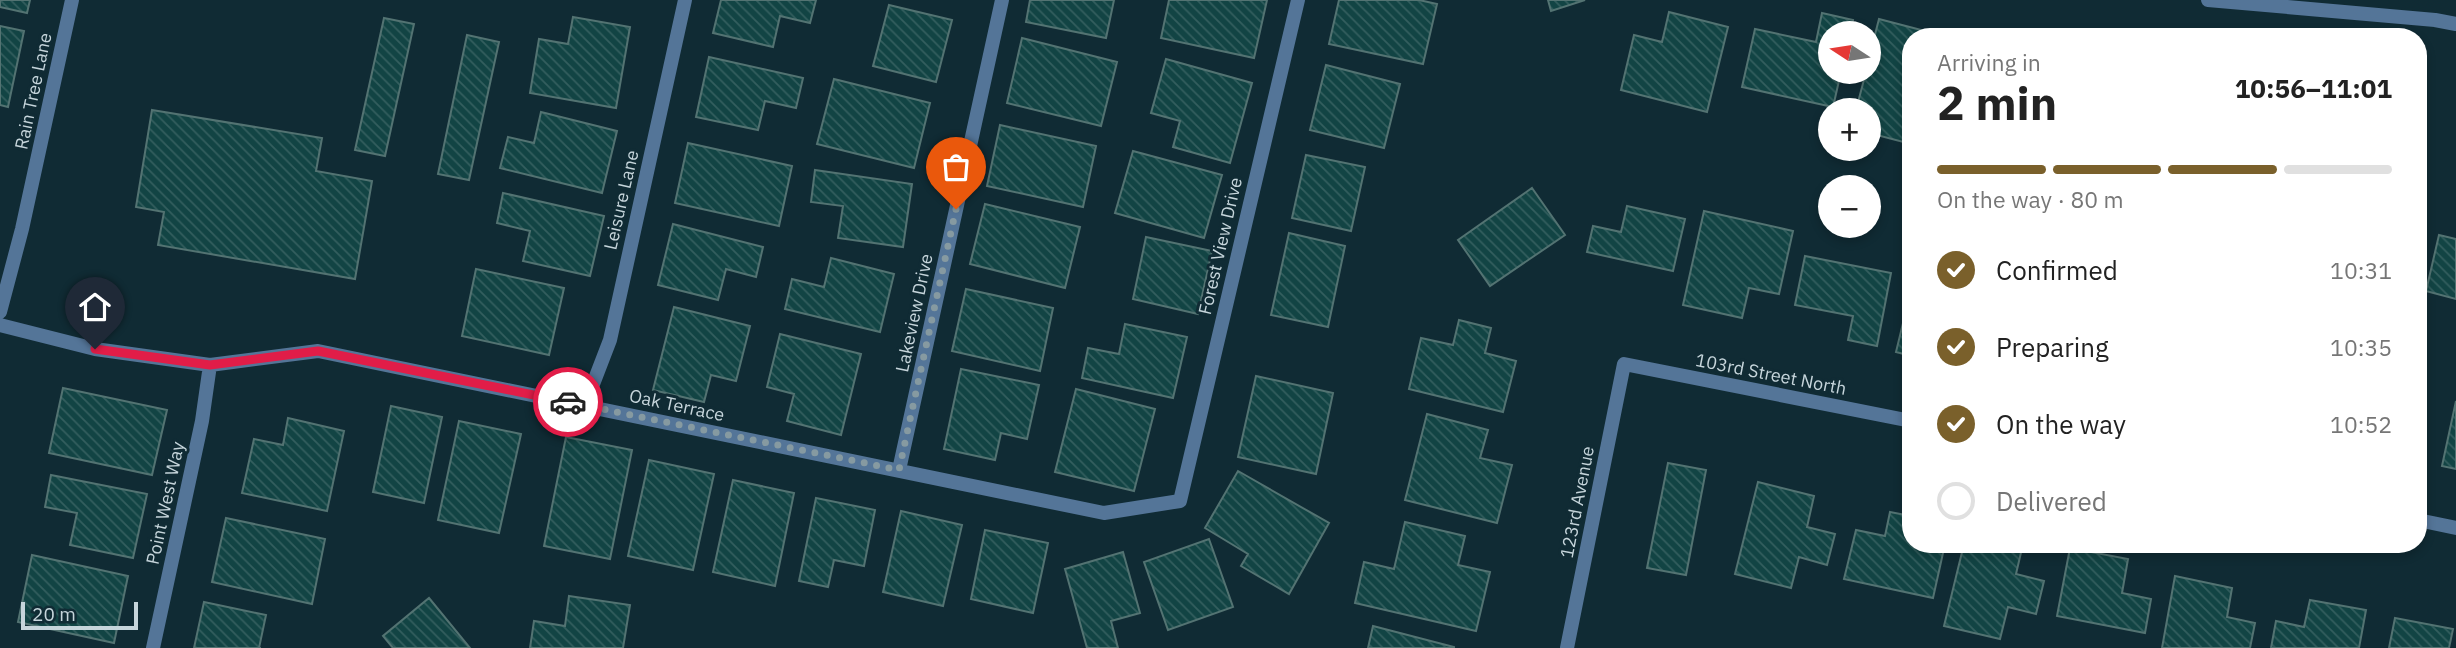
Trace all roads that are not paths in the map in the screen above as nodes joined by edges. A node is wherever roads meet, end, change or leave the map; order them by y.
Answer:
1 (72, 0) edge
2 (685, 0) edge
3 (1002, 0) edge
4 (1298, 0) edge
5 (2208, 0) edge
6 (2456, 24) edge
7 (0, 312) edge
8 (0, 325) edge
9 (1625, 364) joint
10 (210, 365) junction
11 (585, 405) junction
12 (1902, 419) edge
13 (899, 470) junction
14 (1180, 501) joint
15 (2427, 522) edge
16 (2456, 528) edge
17 (153, 648) edge
18 (1567, 648) edge

1 - 7 street, Rain Tree Lane
2 - 11 street, Leisure Lane
3 - 13 street, Lakeview Drive
4 - 14 street, Forest View Drive
5 - 6 street
8 - 10 street, Oak Terrace
9 - 12 street, 103rd Street North
9 - 18 street, 123rd Avenue
10 - 11 street, Oak Terrace
10 - 17 street, Point West Way
11 - 13 street, Oak Terrace
13 - 14 street, Oak Terrace
15 - 16 street

